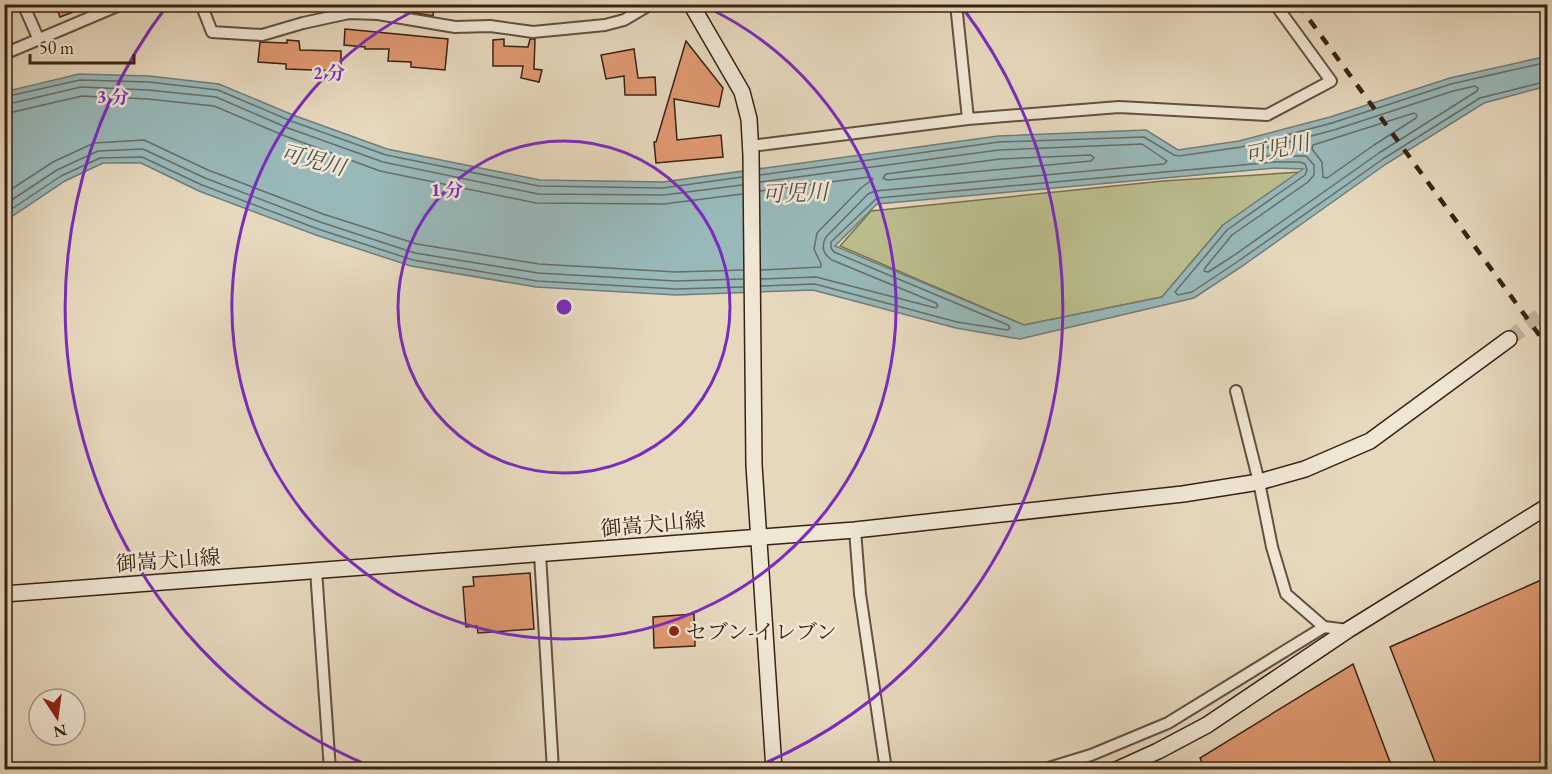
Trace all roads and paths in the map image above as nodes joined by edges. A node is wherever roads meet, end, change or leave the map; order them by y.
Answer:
1 (23, 4) edge
2 (122, 4) edge
3 (201, 4) edge
4 (651, 4) edge
5 (691, 4) edge
6 (956, 4) edge
7 (1275, 4) edge
8 (39, 40) junction
9 (4, 54) edge
10 (968, 119) junction
11 (751, 151) junction
12 (1509, 339) tunnel mouth
13 (1236, 391) dead end
14 (1259, 482) junction
15 (1548, 506) edge
16 (855, 530) junction
17 (759, 537) junction
18 (540, 554) junction
19 (316, 570) junction
20 (4, 594) edge
21 (1324, 627) junction
22 (1348, 630) junction
23 (330, 770) edge
24 (553, 770) edge
25 (774, 770) edge
26 (886, 770) edge
27 (1042, 770) edge
28 (1116, 770) edge

1 - 8 street
2 - 8 street
3 - 4 street
5 - 11 street
6 - 10 street
7 - 10 street
8 - 9 street
10 - 11 street
11 - 17 street
12 - 14 street, 御嵩犬山線
13 - 14 street
14 - 16 street, 御嵩犬山線
14 - 21 street
15 - 22 street
16 - 17 street, 御嵩犬山線
16 - 26 street
17 - 18 street, 御嵩犬山線
17 - 25 street
18 - 19 street, 御嵩犬山線
18 - 24 street
19 - 20 street, 御嵩犬山線
19 - 23 street
21 - 22 street
21 - 27 street
22 - 28 street

